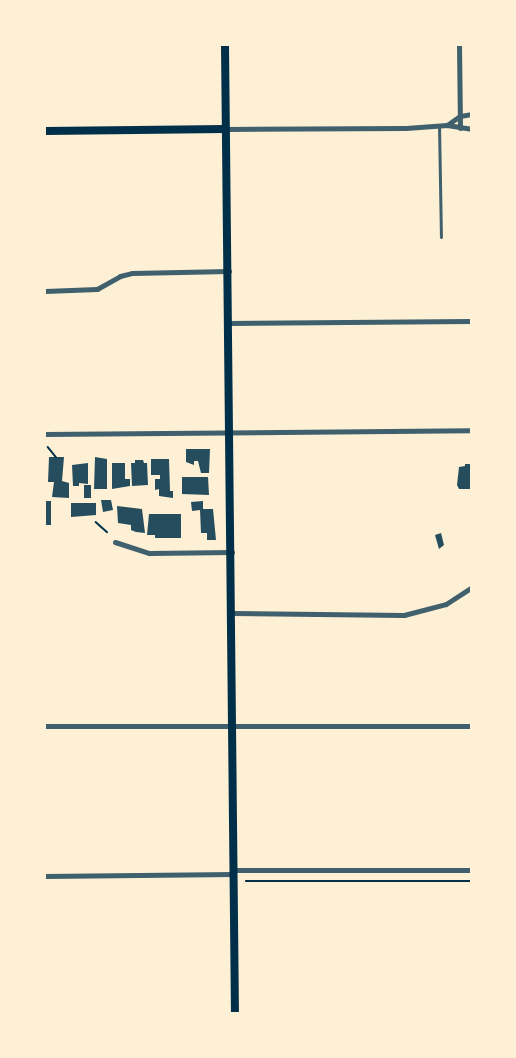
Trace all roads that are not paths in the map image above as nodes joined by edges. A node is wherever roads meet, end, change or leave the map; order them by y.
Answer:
1 (225, 45) edge
2 (459, 45) edge
3 (471, 114) edge
4 (460, 116) junction
5 (447, 124) junction
6 (439, 125) junction
7 (460, 128) junction
8 (226, 129) junction
9 (471, 129) edge
10 (45, 131) edge
11 (441, 237) dead end
12 (229, 272) junction
13 (45, 291) edge
14 (471, 321) edge
15 (229, 322) junction
16 (471, 430) edge
17 (230, 433) junction
18 (45, 434) edge
19 (115, 542) dead end
20 (232, 552) junction
21 (471, 588) edge
22 (232, 612) junction
23 (232, 724) junction
24 (45, 726) edge
25 (471, 726) edge
26 (471, 870) edge
27 (234, 872) junction
28 (45, 876) edge
29 (235, 1013) edge

1 - 8 main road
2 - 4 street
3 - 4 street
4 - 5 street
4 - 7 street
5 - 6 street
5 - 7 street
6 - 8 street
6 - 11 lane
7 - 9 street
8 - 10 main road
8 - 12 main road
12 - 13 street
12 - 15 main road
14 - 15 street
15 - 17 main road
16 - 17 street
17 - 18 street
17 - 20 main road
19 - 20 street
20 - 22 main road
21 - 22 street
22 - 23 main road
23 - 24 street
23 - 25 street
23 - 27 main road
26 - 27 street
27 - 28 street
27 - 29 main road

